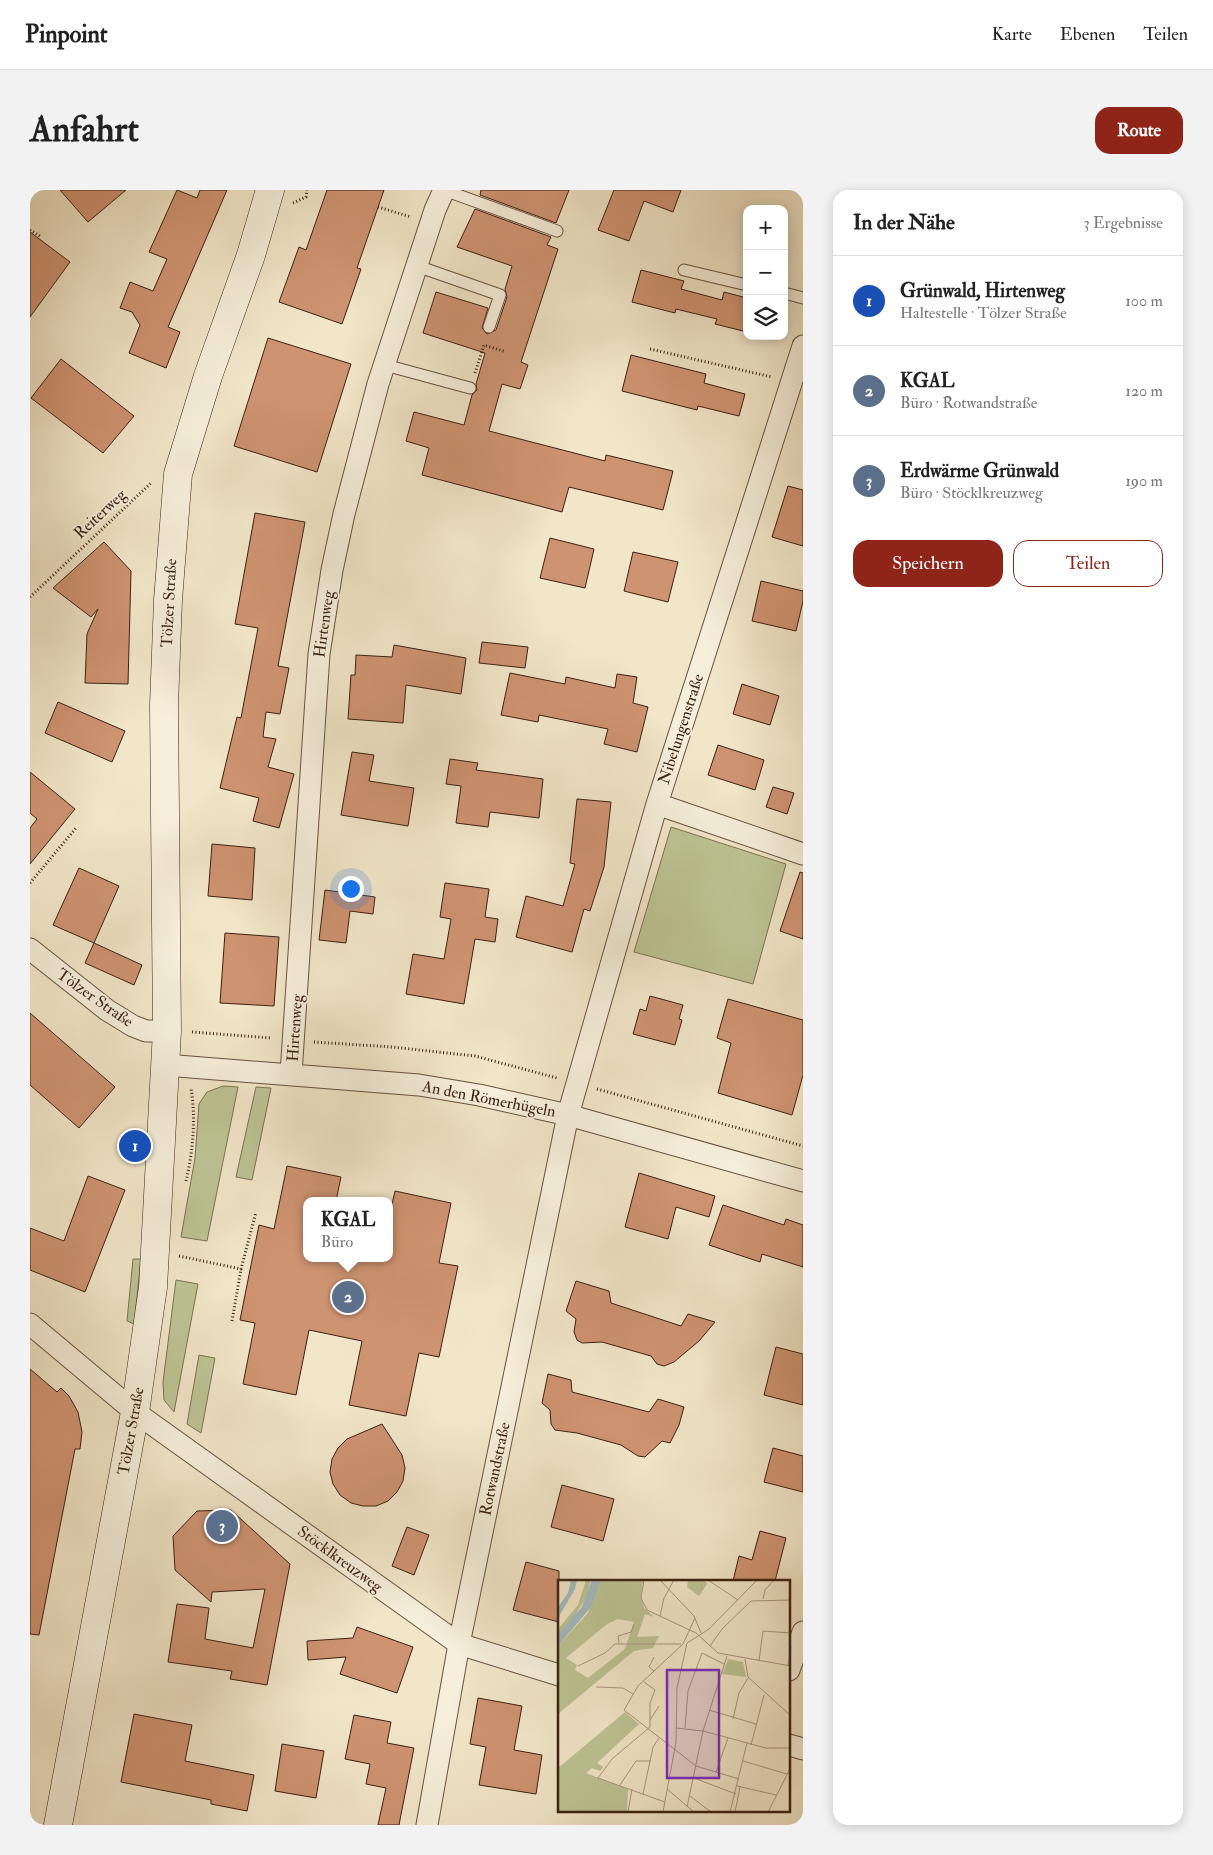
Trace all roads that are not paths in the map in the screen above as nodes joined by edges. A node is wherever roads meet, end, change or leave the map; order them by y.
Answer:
1 (444, 190) edge
2 (280, 197) edge
3 (557, 231) dead end
4 (417, 266) junction
5 (684, 270) dead end
6 (743, 284) edge
7 (788, 295) edge
8 (803, 298) edge
9 (489, 327) dead end
10 (803, 346) edge
11 (385, 365) junction
12 (470, 388) road end
13 (657, 804) junction
14 (803, 854) edge
15 (33, 956) edge
16 (167, 1032) junction
17 (166, 1065) junction
18 (291, 1074) junction
19 (568, 1115) junction
20 (803, 1182) edge
21 (30, 1324) edge
22 (135, 1412) junction
23 (803, 1632) edge
24 (459, 1644) junction
25 (790, 1667) edge
26 (558, 1675) edge
27 (790, 1745) edge
28 (803, 1749) edge
29 (58, 1825) edge
30 (428, 1825) edge

1 - 3 lane
1 - 4 street, Hirtenweg
2 - 16 main road, Tölzer Straße
4 - 9 lane
4 - 11 street, Hirtenweg
5 - 6 lane
7 - 8 lane
10 - 13 street, Nibelungenstraße
11 - 12 lane
11 - 18 street, Hirtenweg
13 - 14 street
13 - 19 street, Nibelungenstraße
15 - 16 street, Tölzer Straße
16 - 17 main road, Tölzer Straße
17 - 18 street, An den Römerhügeln
17 - 22 main road, Tölzer Straße
18 - 19 street, An den Römerhügeln
19 - 20 street, An den Römerhügeln
19 - 24 street, Rotwandstraße
21 - 22 street, Stöcklkreuzweg
22 - 24 street, Stöcklkreuzweg
22 - 29 main road, Tölzer Straße
23 - 25 street
24 - 26 street, Stöcklkreuzweg
24 - 30 street, Rotwandstraße
27 - 28 street

